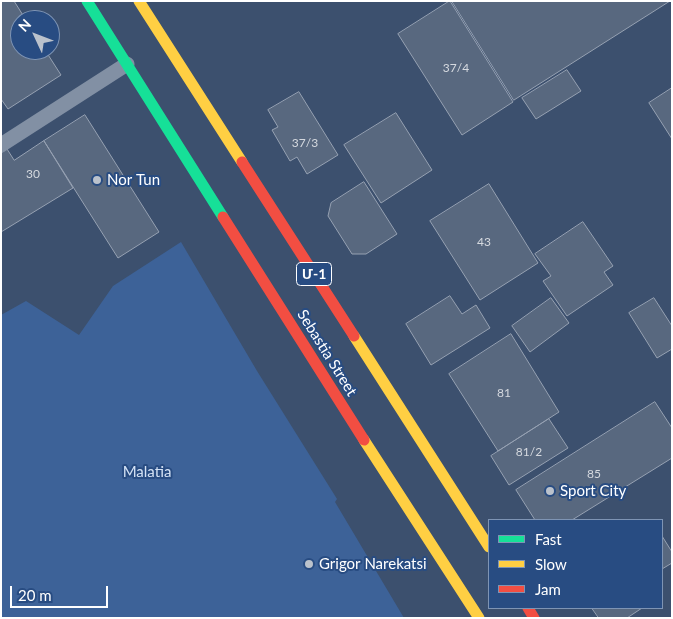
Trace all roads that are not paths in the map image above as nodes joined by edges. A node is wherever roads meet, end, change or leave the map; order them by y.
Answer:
1 (87, 1) edge
2 (139, 1) edge
3 (128, 64) junction
4 (1, 145) edge
5 (488, 545) edge
6 (479, 618) edge

1 - 3 main road, Sebastia Street
2 - 5 main road, Sebastia Street / Մ-1
3 - 4 lane
3 - 6 main road, Sebastia Street

